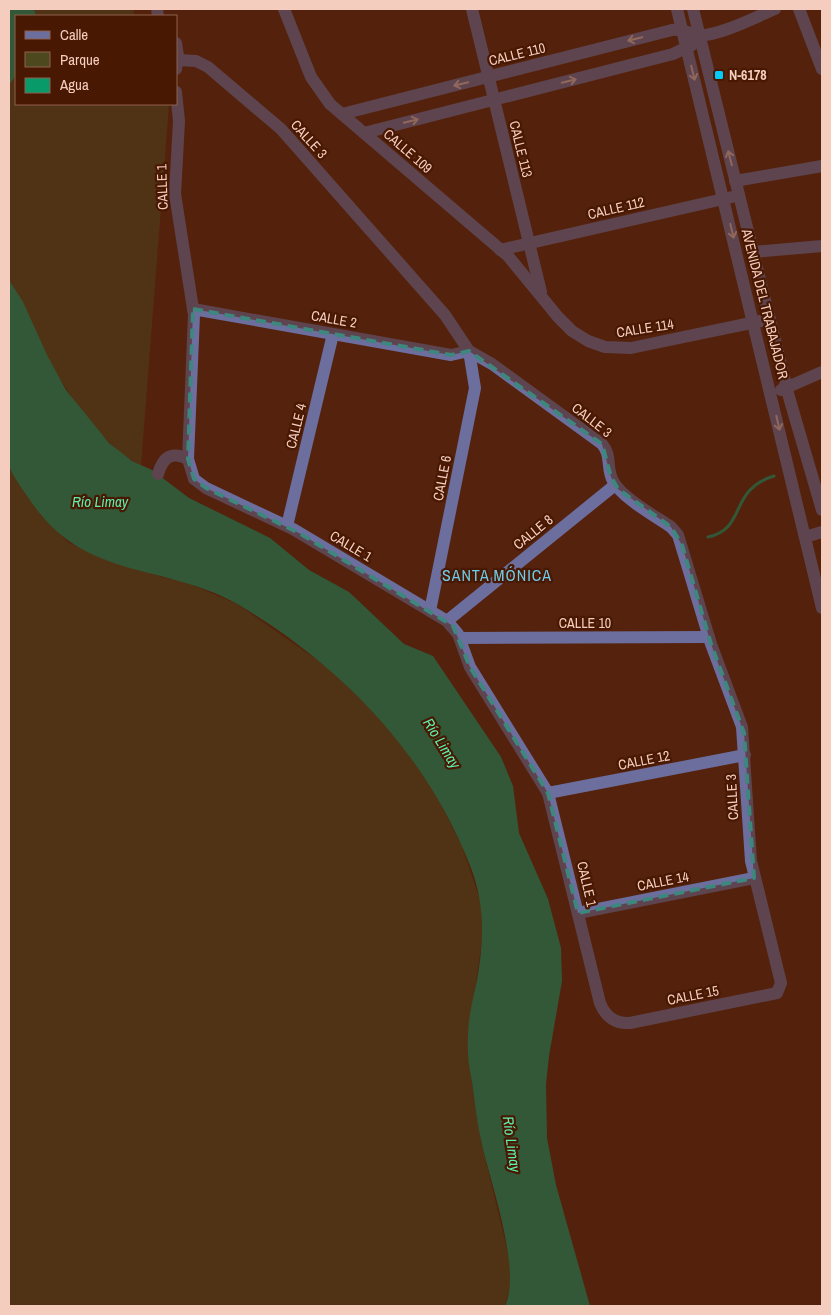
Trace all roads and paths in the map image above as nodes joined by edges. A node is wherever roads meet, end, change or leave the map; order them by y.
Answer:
1 (284, 9) edge
2 (472, 9) edge
3 (677, 9) edge
4 (693, 9) edge
5 (775, 9) edge
6 (799, 9) edge
7 (682, 29) junction
8 (699, 35) junction
9 (687, 49) junction
10 (178, 64) edge
11 (822, 69) edge
12 (488, 77) junction
13 (494, 100) junction
14 (177, 105) edge
15 (342, 114) junction
16 (364, 133) junction
17 (822, 166) edge
18 (735, 181) junction
19 (739, 195) junction
20 (724, 198) junction
21 (529, 243) junction
22 (822, 246) edge
23 (500, 250) junction
24 (753, 252) junction
25 (542, 296) junction
26 (194, 309) junction
27 (770, 319) junction
28 (754, 322) junction
29 (333, 334) junction
30 (469, 350) junction
31 (822, 372) edge
32 (787, 387) junction
33 (772, 394) junction
34 (188, 459) junction
35 (158, 474) dead end
36 (616, 485) junction
37 (822, 510) edge
38 (287, 526) junction
39 (822, 532) edge
40 (805, 537) junction
41 (822, 608) edge
42 (430, 611) junction
43 (447, 621) junction
44 (460, 638) junction
45 (709, 638) junction
46 (745, 755) junction
47 (548, 793) junction
48 (754, 878) junction
49 (578, 913) junction
50 (779, 991) joint
51 (612, 1020) joint

1 - 15 street, CALLE 109
2 - 12 street, CALLE 113
3 - 7 street, AVENIDA DEL TRABAJADOR
4 - 8 street, AVENIDA DEL TRABAJADOR
5 - 8 street
6 - 11 street
7 - 8 street
7 - 9 street, AVENIDA DEL TRABAJADOR
7 -> 12 street, CALLE 110
8 - 9 street
18 -> 8 street, AVENIDA DEL TRABAJADOR
13 -> 9 street
9 -> 20 street, AVENIDA DEL TRABAJADOR
10 - 30 street, CALLE 3
12 - 13 street, CALLE 113
12 -> 15 street, CALLE 110
16 -> 13 street
13 - 21 street, CALLE 113
14 - 26 street, CALLE 1
15 - 16 street, CALLE 109
16 - 23 street, CALLE 109
17 - 18 street
18 - 19 street, AVENIDA DEL TRABAJADOR
19 - 20 street, CALLE 112
19 - 24 street, AVENIDA DEL TRABAJADOR
20 - 21 street, CALLE 112
20 -> 28 street, AVENIDA DEL TRABAJADOR
21 - 23 street, CALLE 112
21 - 25 street, CALLE 113
22 - 24 street
23 - 25 street, CALLE 109
24 - 27 street, AVENIDA DEL TRABAJADOR
25 - 28 street, CALLE 114
26 - 29 street, CALLE 2
26 - 34 street, CALLE 1
27 - 28 street, CALLE 114
27 - 32 street, AVENIDA DEL TRABAJADOR
28 - 33 street, AVENIDA DEL TRABAJADOR
29 - 30 street, CALLE 2
29 - 38 street, CALLE 4
30 - 36 street, CALLE 3
30 - 42 street, CALLE 6
31 - 32 street
32 - 33 street
32 - 37 street, AVENIDA DEL TRABAJADOR
33 -> 40 street, AVENIDA DEL TRABAJADOR
34 - 35 street
34 - 38 street, CALLE 1
36 - 43 street, CALLE 8
36 - 45 street, CALLE 3
38 - 42 street, CALLE 1
39 - 40 street
40 - 41 street, AVENIDA DEL TRABAJADOR
42 - 43 street, CALLE 1
43 - 44 street, CALLE 1
44 - 45 street, CALLE 10
44 - 47 street, CALLE 1
45 - 46 street, CALLE 3
46 - 47 street, CALLE 12
46 - 48 street, CALLE 3
47 - 49 street, CALLE 1
48 - 49 street, CALLE 14
48 - 50 street, CALLE 3
49 - 51 street, CALLE 1
50 - 51 street, CALLE 15

